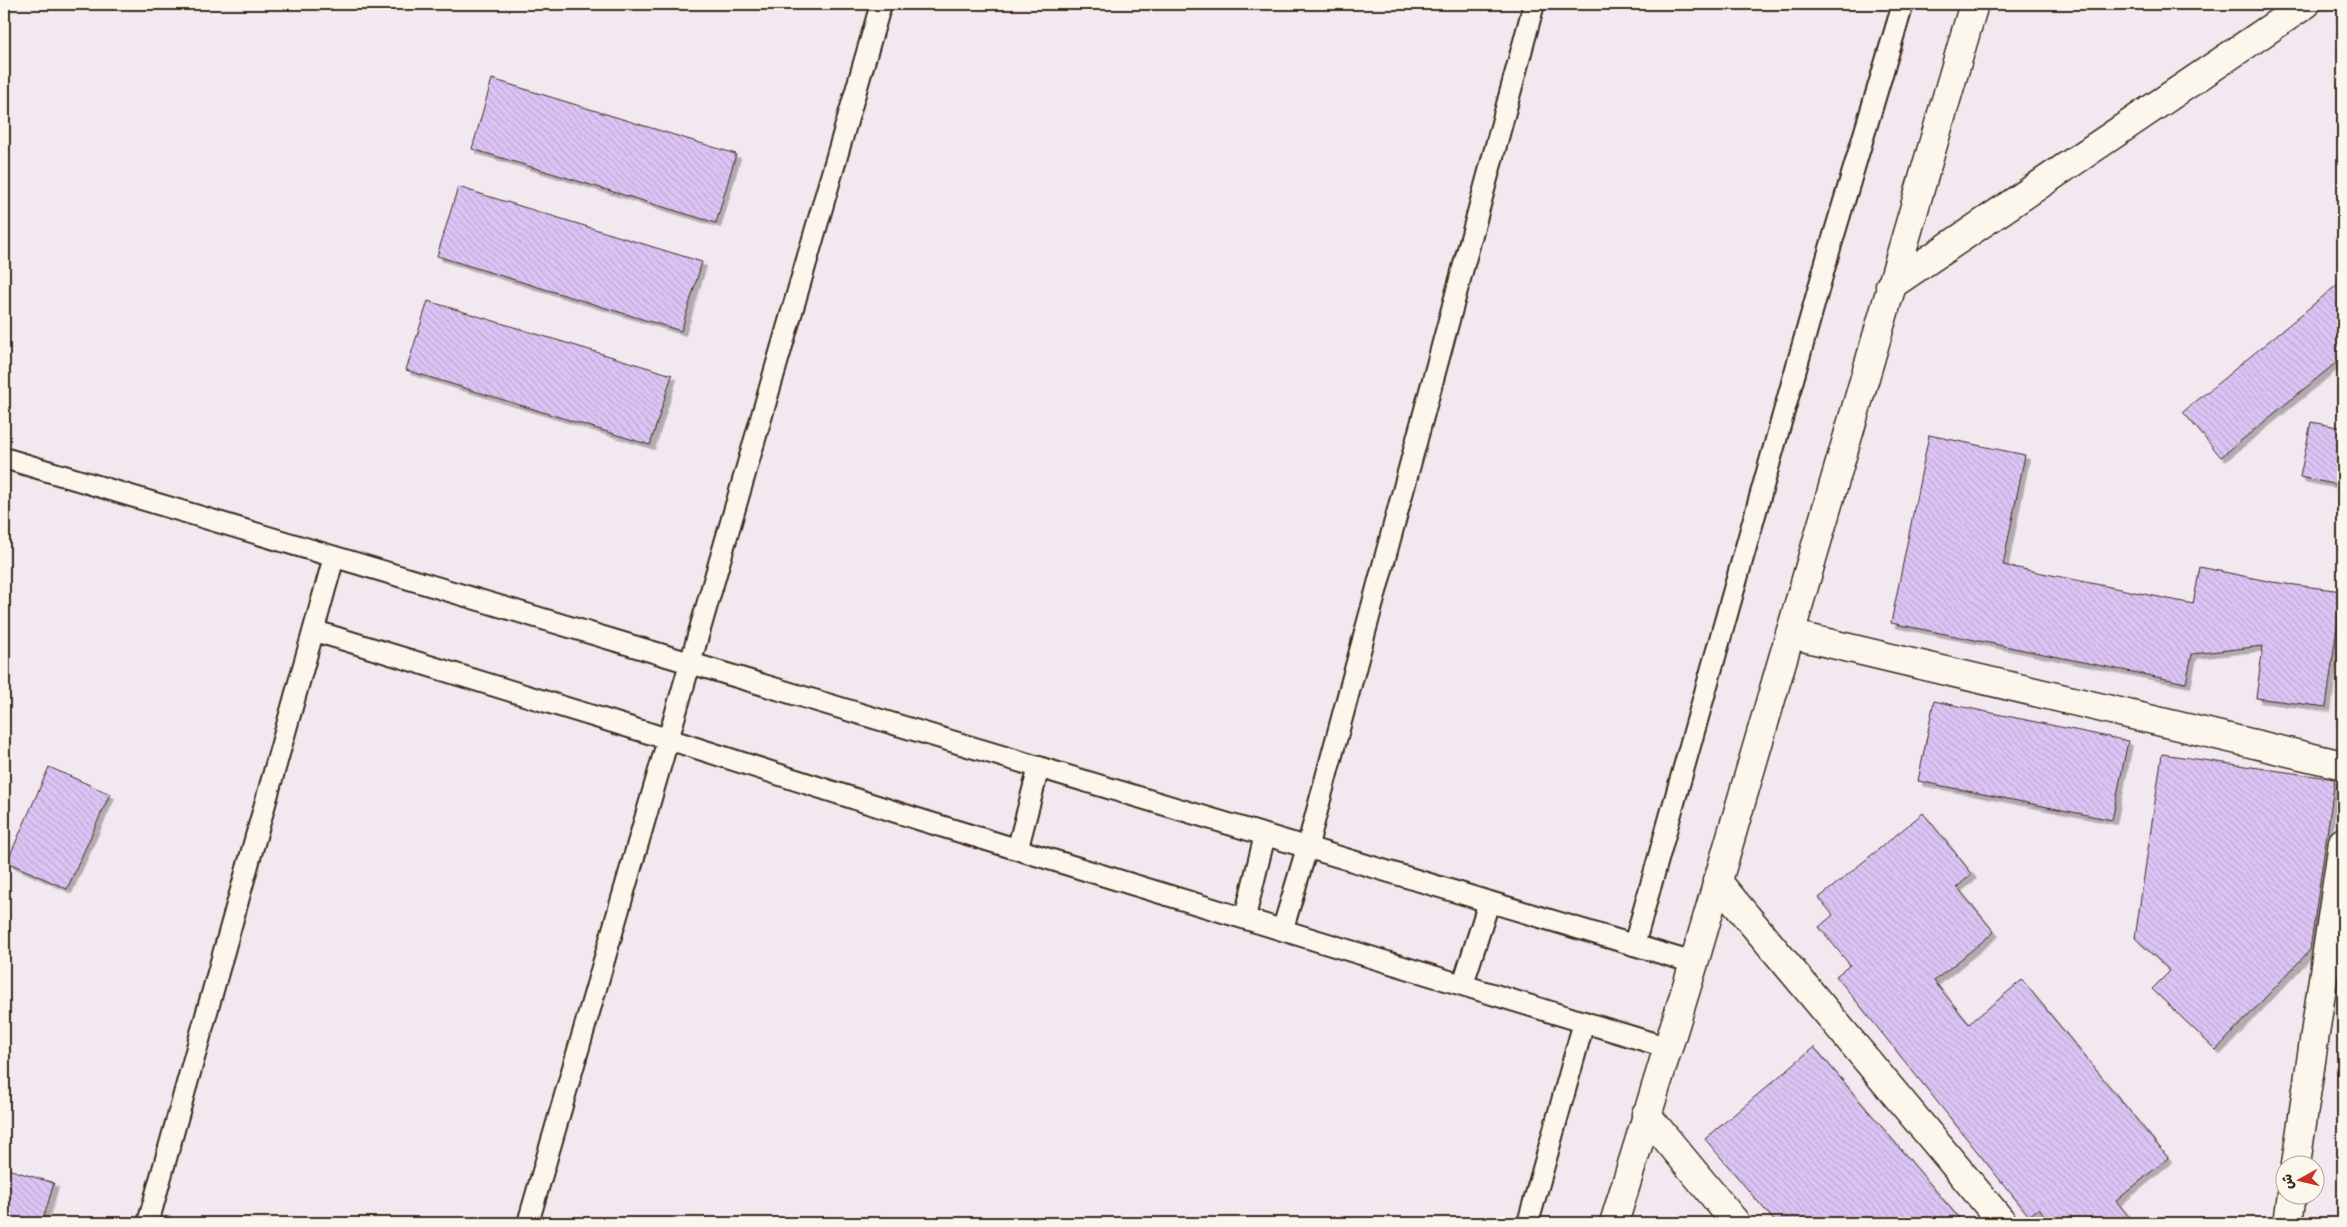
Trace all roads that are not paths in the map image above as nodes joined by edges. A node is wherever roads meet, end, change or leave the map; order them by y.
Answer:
1 (881, 4) edge
2 (1534, 4) edge
3 (1903, 4) edge
4 (1974, 4) edge
5 (2306, 4) edge
6 (1890, 286) junction
7 (4, 458) edge
8 (334, 557) junction
9 (315, 632) junction
10 (1790, 634) junction
11 (690, 662) junction
12 (668, 739) junction
13 (2343, 765) edge
14 (1039, 767) junction
15 (1265, 835) junction
16 (2343, 842) edge
17 (1018, 848) junction
18 (1307, 848) junction
19 (1717, 881) junction
20 (1489, 902) junction
21 (1245, 917) junction
22 (1283, 928) junction
23 (1634, 945) junction
24 (1694, 963) junction
25 (1464, 984) junction
26 (1584, 1022) junction
27 (1669, 1048) junction
28 (1646, 1114) junction
29 (2297, 1154) edge
30 (2291, 1204) edge
31 (148, 1223) edge
32 (528, 1223) edge
33 (1528, 1223) edge
34 (1614, 1223) edge
35 (1736, 1223) edge
36 (2003, 1223) edge
37 (2288, 1223) edge

1 - 11 lane
2 - 18 lane
3 - 23 lane
4 - 6 street
5 - 6 street
6 - 10 street
7 - 8 lane
8 - 9 lane
8 - 11 lane
9 - 12 lane
9 - 31 lane
10 - 13 street
10 - 19 street
11 - 12 lane
11 - 14 lane
12 - 17 lane
12 - 32 lane
14 - 15 lane
14 - 17 lane
15 - 18 lane
15 - 21 lane
16 - 29 street
17 - 21 lane
18 - 20 lane
18 - 22 lane
19 - 24 street
19 - 36 street
20 - 23 lane
20 - 25 lane
21 - 22 lane
22 - 25 lane
23 - 24 lane
24 - 27 street
25 - 26 lane
26 - 27 lane
26 - 33 lane
27 - 28 street
28 - 34 street
28 - 35 street
30 - 37 street

